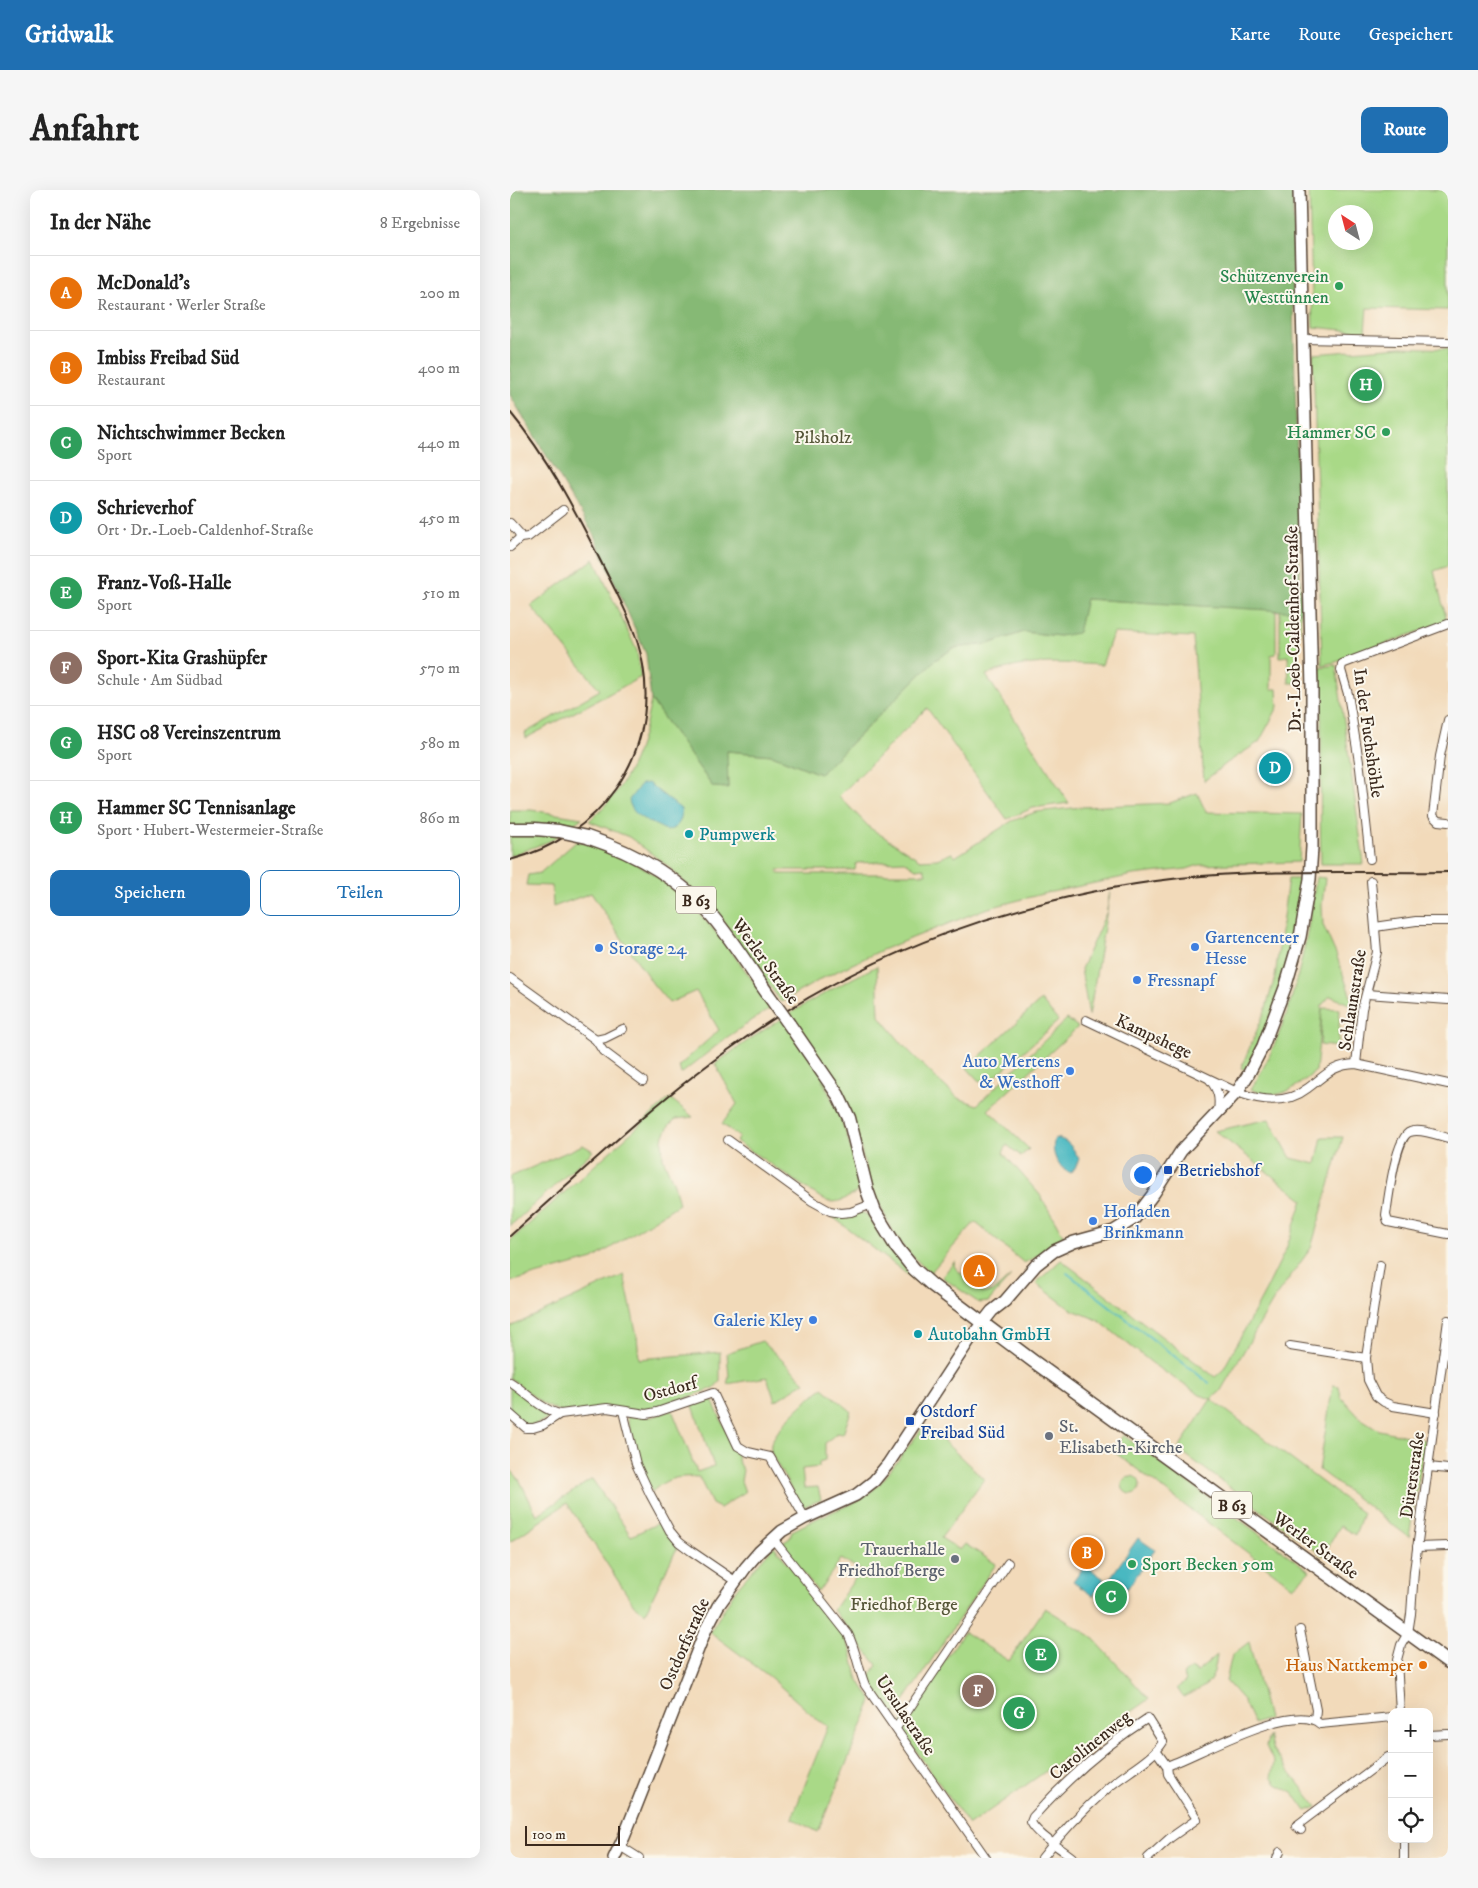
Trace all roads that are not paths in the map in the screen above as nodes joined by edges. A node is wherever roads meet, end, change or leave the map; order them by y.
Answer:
1 (1300, 190) edge
2 (1303, 339) junction
3 (1448, 342) edge
4 (563, 510) dead end
5 (510, 523) edge
6 (520, 538) junction
7 (510, 547) edge
8 (1448, 624) edge
9 (1448, 720) edge
10 (1444, 756) edge
11 (1448, 822) edge
12 (510, 829) edge
13 (1370, 859) dead end
14 (1371, 881) dead end
15 (1448, 921) edge
16 (1375, 927) junction
17 (510, 978) edge
18 (1367, 994) junction
19 (1448, 1000) edge
20 (1086, 1020) dead end
21 (623, 1029) dead end
22 (596, 1040) junction
23 (1356, 1064) junction
24 (1208, 1079) junction
25 (642, 1081) dead end
26 (1448, 1084) edge
27 (1237, 1092) junction
28 (1218, 1113) junction
29 (1448, 1138) edge
30 (728, 1140) dead end
31 (872, 1204) junction
32 (1448, 1234) edge
33 (1380, 1265) dead end
34 (1448, 1320) edge
35 (986, 1325) junction
36 (1290, 1346) dead end
37 (1366, 1358) junction
38 (510, 1382) edge
39 (623, 1411) junction
40 (1436, 1413) junction
41 (510, 1414) edge
42 (560, 1414) junction
43 (1429, 1467) junction
44 (1448, 1470) edge
45 (804, 1518) junction
46 (773, 1539) junction
47 (1448, 1546) edge
48 (1417, 1547) junction
49 (1008, 1563) dead end
50 (735, 1581) junction
51 (1300, 1630) dead end
52 (1408, 1633) junction
53 (1448, 1662) edge
54 (1400, 1708) edge
55 (1388, 1717) edge
56 (1315, 1720) junction
57 (896, 1728) junction
58 (1448, 1734) edge
59 (1433, 1735) edge
60 (1157, 1752) junction
61 (1388, 1758) edge
62 (1167, 1766) junction
63 (1301, 1830) dead end
64 (1054, 1842) junction
65 (1404, 1843) edge
66 (620, 1846) junction
67 (614, 1858) edge
68 (639, 1858) edge
69 (986, 1858) edge
70 (1042, 1858) edge
71 (1073, 1858) edge
72 (1148, 1858) edge
73 (1404, 1858) edge

1 - 2 main road, Dr.-Loeb-Caldenhof-Straße
2 - 3 street
2 - 27 main road, Dr.-Loeb-Caldenhof-Straße
4 - 6 street
5 - 6 street
6 - 7 street
8 - 13 street, In der Fuchshöhle
9 - 10 street
10 - 11 street
12 - 31 main road, Werler Straße / B 63, bridge
14 - 16 street, Schlaunstraße
15 - 16 street
16 - 18 street, Schlaunstraße
17 - 22 street
18 - 19 street
18 - 23 street, Schlaunstraße
20 - 24 street, Kampshege
21 - 22 street
22 - 25 street
23 - 26 street
23 - 27 street, Kampshege
24 - 27 street, Kampshege
24 - 28 street
27 - 28 main road, Dr.-Loeb-Caldenhof-Straße
28 - 35 main road, Dr.-Loeb-Caldenhof-Straße
29 - 32 street
30 - 31 street
31 - 35 main road, Werler Straße / B 63
33 - 37 street
34 - 40 street, Dürerstraße
35 - 45 main road, Ostdorfstraße
35 - 52 main road, Werler Straße / B 63
36 - 37 street
37 - 40 street
38 - 42 street
39 - 42 street, Ostdorf
39 - 45 street, Ostdorf
39 - 50 street, Ostdorf
40 - 43 street, Dürerstraße
41 - 42 street, Ostdorf
43 - 44 street
43 - 48 street, Dürerstraße
45 - 46 main road, Ostdorfstraße
46 - 50 main road, Ostdorfstraße
46 - 57 street, Ursulastraße
47 - 48 street
48 - 52 street, Dürerstraße
49 - 57 street
50 - 66 main road, Ostdorfstraße
51 - 56 street
52 - 53 main road, Werler Straße / B 63
52 - 54 street, Dürerstraße
55 - 56 street
56 - 62 street
57 - 69 street, Ursulastraße
58 - 59 street
60 - 62 street
60 - 64 street
60 - 64 street, Carolinenweg
61 - 63 street
62 - 72 street
64 - 70 street
64 - 71 street
65 - 73 street
66 - 67 main road, Ostdorfstraße
66 - 68 street

